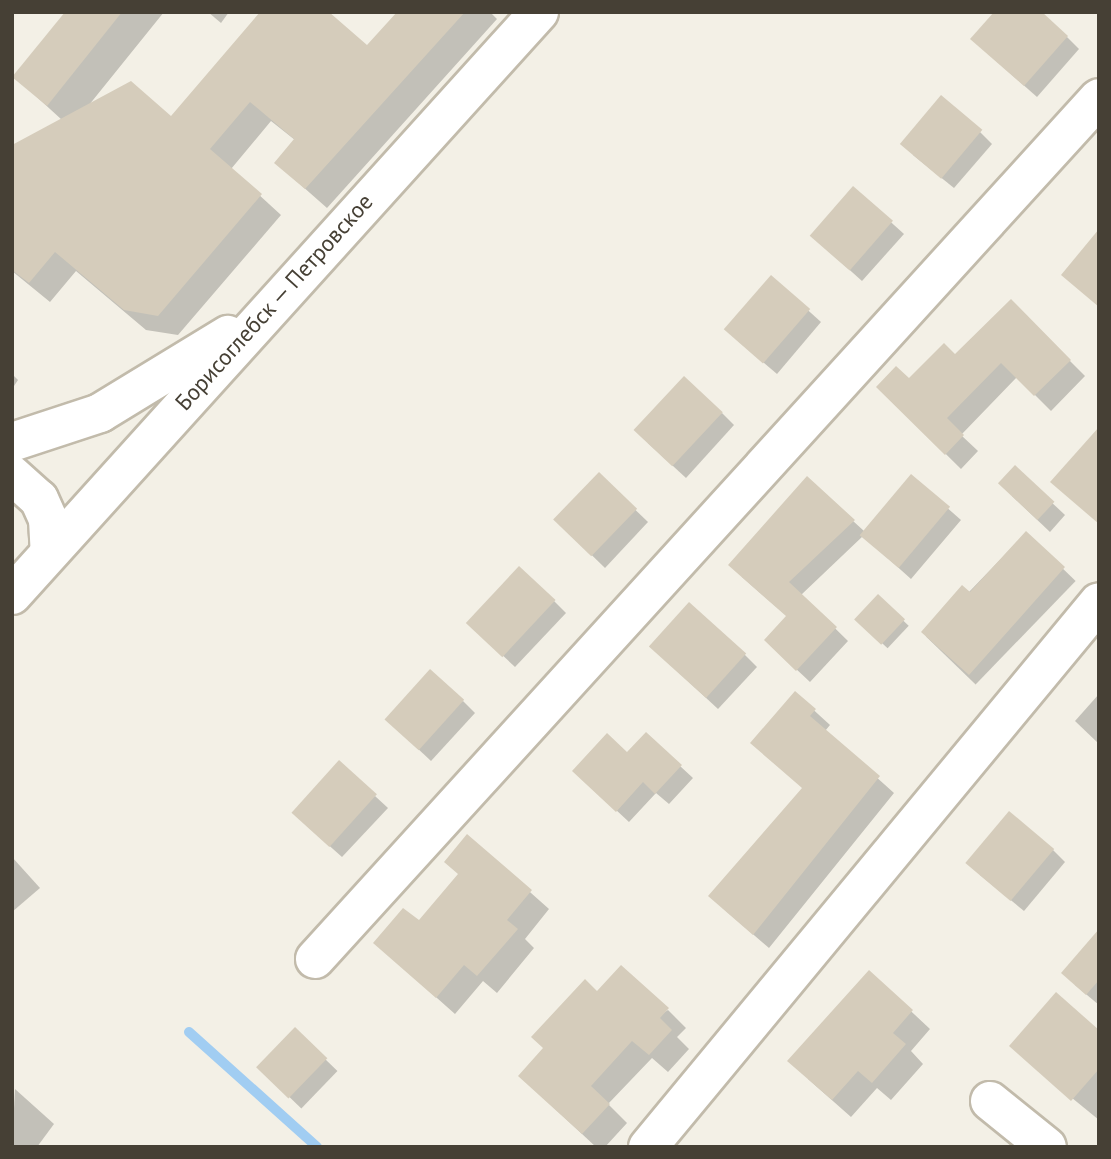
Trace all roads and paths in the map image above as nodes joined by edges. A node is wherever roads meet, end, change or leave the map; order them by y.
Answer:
1 (539, 12) edge
2 (1099, 98) edge
3 (263, 314) junction
4 (12, 442) edge
5 (12, 475) edge
6 (50, 552) junction
7 (12, 594) edge
8 (1099, 602) edge
9 (315, 958) dead end
10 (990, 1101) dead end
11 (648, 1147) edge
12 (1047, 1147) edge

1 - 3 street, Борисоглебск — Петровское
2 - 9 street
3 - 4 street
3 - 6 street, Борисоглебск — Петровское
5 - 6 street
6 - 7 street, Борисоглебск — Петровское
8 - 11 street
10 - 12 street

